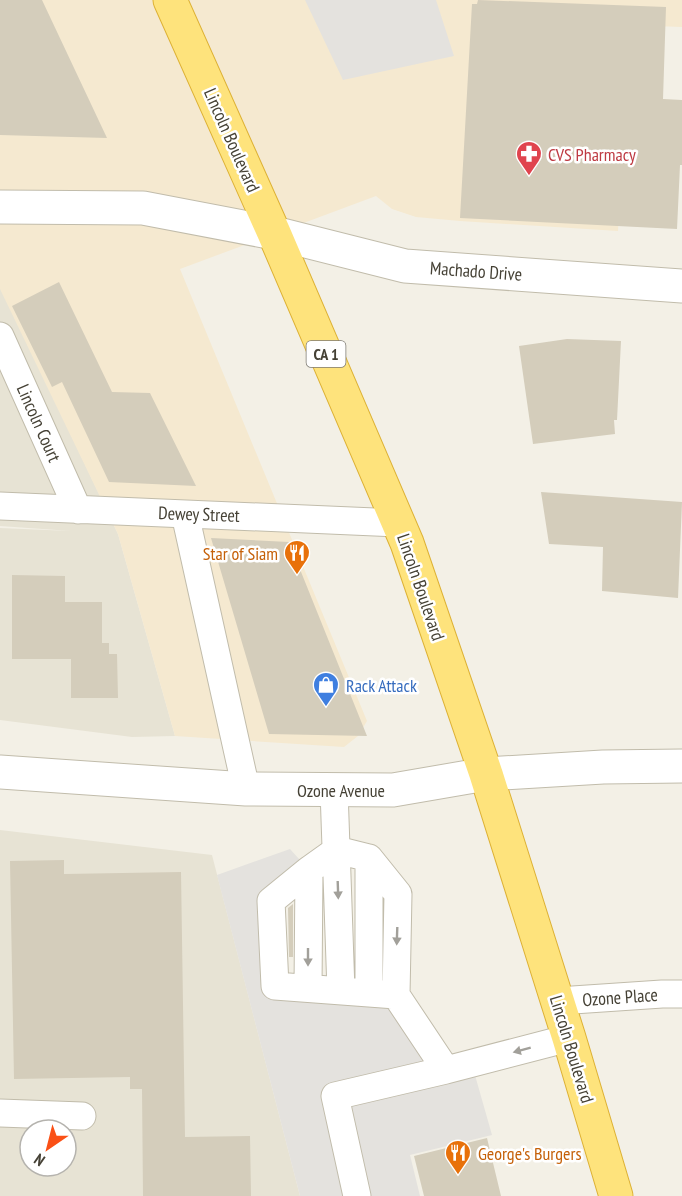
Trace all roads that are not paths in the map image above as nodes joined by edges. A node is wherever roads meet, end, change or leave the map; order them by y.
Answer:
1 (170, 0) edge
2 (0, 207) edge
3 (274, 233) junction
4 (682, 286) edge
5 (0, 336) edge
6 (0, 506) edge
7 (78, 510) junction
8 (185, 514) junction
9 (403, 533) junction
10 (682, 766) edge
11 (0, 772) edge
12 (486, 774) junction
13 (246, 789) junction
14 (334, 790) junction
15 (336, 850) junction
16 (369, 858) junction
17 (309, 870) junction
18 (308, 988) junction
19 (341, 991) junction
20 (369, 993) junction
21 (682, 994) edge
22 (396, 995) junction
23 (558, 1001) junction
24 (569, 1038) junction
25 (446, 1070) junction
26 (0, 1113) edge
27 (82, 1116) dead end
28 (357, 1196) edge
29 (616, 1196) edge

1 - 3 highway, Lincoln Boulevard / CA 1
2 - 3 street, Machado Drive
3 - 4 street, Machado Drive
3 - 9 highway, Lincoln Boulevard / CA 1
5 - 7 lane, Lincoln Court
6 - 7 lane, Dewey Street
7 - 8 lane, Dewey Street
8 - 9 lane, Dewey Street
8 - 13 lane
9 - 12 highway, Lincoln Boulevard
10 - 12 street, Ozone Avenue
11 - 13 street, Ozone Avenue
12 - 14 street, Ozone Avenue
12 - 23 highway, Lincoln Boulevard
13 - 14 street, Ozone Avenue
14 - 15 lane
15 - 16 lane
15 - 17 lane
15 -> 19 lane
16 - 20 lane
16 -> 22 lane
17 -> 18 lane
17 - 18 lane
18 - 19 lane
19 - 20 lane
20 - 22 lane
21 - 23 lane, Ozone Place
22 - 25 lane
23 - 24 highway, Lincoln Boulevard
24 -> 25 lane
24 - 29 highway, Lincoln Boulevard
25 - 28 lane
26 - 27 lane

